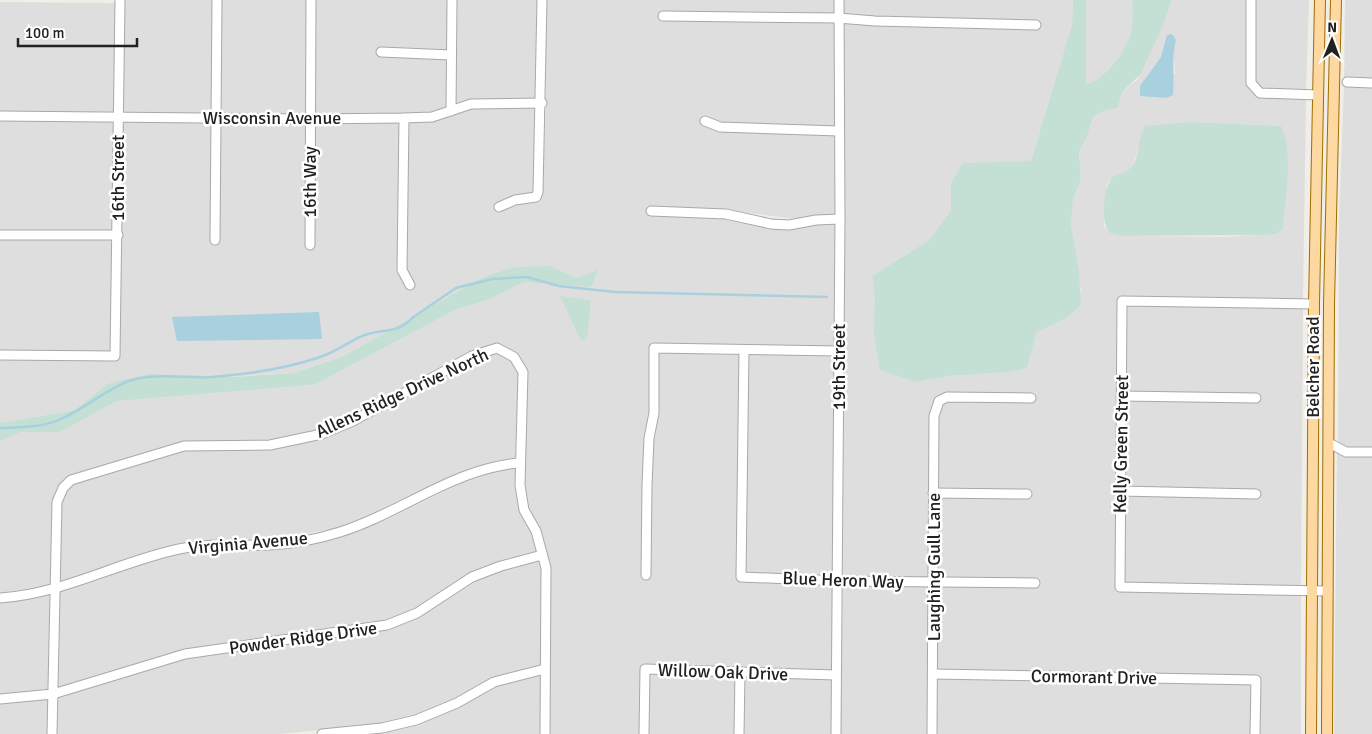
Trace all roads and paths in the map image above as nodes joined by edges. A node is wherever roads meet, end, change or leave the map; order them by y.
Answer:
1 (120, 0) edge
2 (216, 0) edge
3 (311, 0) edge
4 (452, 0) edge
5 (542, 0) edge
6 (838, 0) edge
7 (1251, 0) edge
8 (1320, 0) edge
9 (1336, 0) edge
10 (664, 16) dead end
11 (838, 18) junction
12 (1036, 25) dead end
13 (381, 52) dead end
14 (451, 55) junction
15 (1347, 82) dead end
16 (1372, 83) edge
17 (1318, 95) junction
18 (542, 103) junction
19 (451, 111) junction
20 (0, 116) edge
21 (118, 117) junction
22 (217, 118) junction
23 (404, 118) junction
24 (310, 119) junction
25 (705, 121) dead end
26 (840, 131) junction
27 (499, 207) dead end
28 (651, 211) dead end
29 (840, 219) junction
30 (0, 235) edge
31 (118, 235) junction
32 (215, 240) dead end
33 (310, 245) dead end
34 (410, 285) dead end
35 (1314, 304) junction
36 (744, 350) junction
37 (838, 351) junction
38 (0, 355) edge
39 (1122, 396) junction
40 (1031, 398) dead end
41 (1256, 398) dead end
42 (1328, 443) junction
43 (1372, 452) edge
44 (519, 463) junction
45 (1120, 492) junction
46 (933, 493) junction
47 (1028, 494) dead end
48 (1256, 494) dead end
49 (542, 554) junction
50 (646, 575) dead end
51 (839, 581) junction
52 (934, 583) junction
53 (1035, 583) dead end
54 (54, 589) junction
55 (1312, 591) junction
56 (1328, 591) junction
57 (0, 598) edge
58 (545, 669) junction
59 (740, 672) junction
60 (933, 674) junction
61 (836, 676) junction
62 (53, 694) junction
63 (0, 699) edge
64 (362, 732) edge
65 (52, 734) edge
66 (322, 734) edge
67 (545, 734) edge
68 (644, 734) edge
69 (739, 734) edge
70 (836, 734) edge
71 (932, 734) edge
72 (1255, 734) edge
73 (1311, 734) edge
74 (1327, 734) edge

1 - 21 street, 16th Street
2 - 22 street
3 - 24 street, 16th Way
4 - 14 street
5 - 18 street
6 - 11 street, 19th Street
7 - 17 street
8 - 17 main road, Belcher Road
9 - 42 main road, Belcher Road
10 - 11 street
11 - 12 street
11 - 26 street, 19th Street
13 - 14 street
14 - 19 street
15 - 16 street
17 - 35 main road, Belcher Road
18 - 19 street, Wisconsin Avenue
18 - 27 street
19 - 23 street, Wisconsin Avenue
20 - 21 street, Wisconsin Avenue
21 - 22 street, Wisconsin Avenue
21 - 31 street, 16th Street
22 - 24 street, Wisconsin Avenue
22 - 32 street
23 - 24 street, Wisconsin Avenue
23 - 34 street
24 - 33 street, 16th Way
25 - 26 street
26 - 29 street, 19th Street
28 - 29 street
29 - 37 street, 19th Street
30 - 31 street
31 - 38 street, 16th Street
35 - 39 street, Kelly Green Street
35 - 55 main road, Belcher Road
36 - 37 street
36 - 50 street
36 - 51 street, Blue Heron Way
37 - 51 street, 19th Street
39 - 41 street
39 - 45 street, Kelly Green Street
40 - 46 street, Laughing Gull Lane
42 - 43 street
42 - 56 main road, Belcher Road
44 - 49 street
44 - 54 street, Virginia Avenue
44 - 54 street, Allens Ridge Drive North
45 - 48 street
45 - 55 street, Kelly Green Street
46 - 47 street
46 - 52 street, Laughing Gull Lane
49 - 58 street
49 - 62 street, Powder Ridge Drive
51 - 52 street, Blue Heron Way
51 - 61 street, 19th Street
52 - 53 street, Blue Heron Way
52 - 60 street, Laughing Gull Lane
54 - 57 street, Virginia Avenue
54 - 62 street
55 - 56 street
55 - 73 main road, Belcher Road
56 - 74 main road, Belcher Road
58 - 64 street
58 - 67 street
59 - 61 street, Willow Oak Drive
59 - 68 street, Willow Oak Drive
59 - 69 street
60 - 71 street, Laughing Gull Lane
60 - 72 street, Cormorant Drive
61 - 70 street, 19th Street
62 - 63 street, Powder Ridge Drive
62 - 65 street
64 - 66 street

